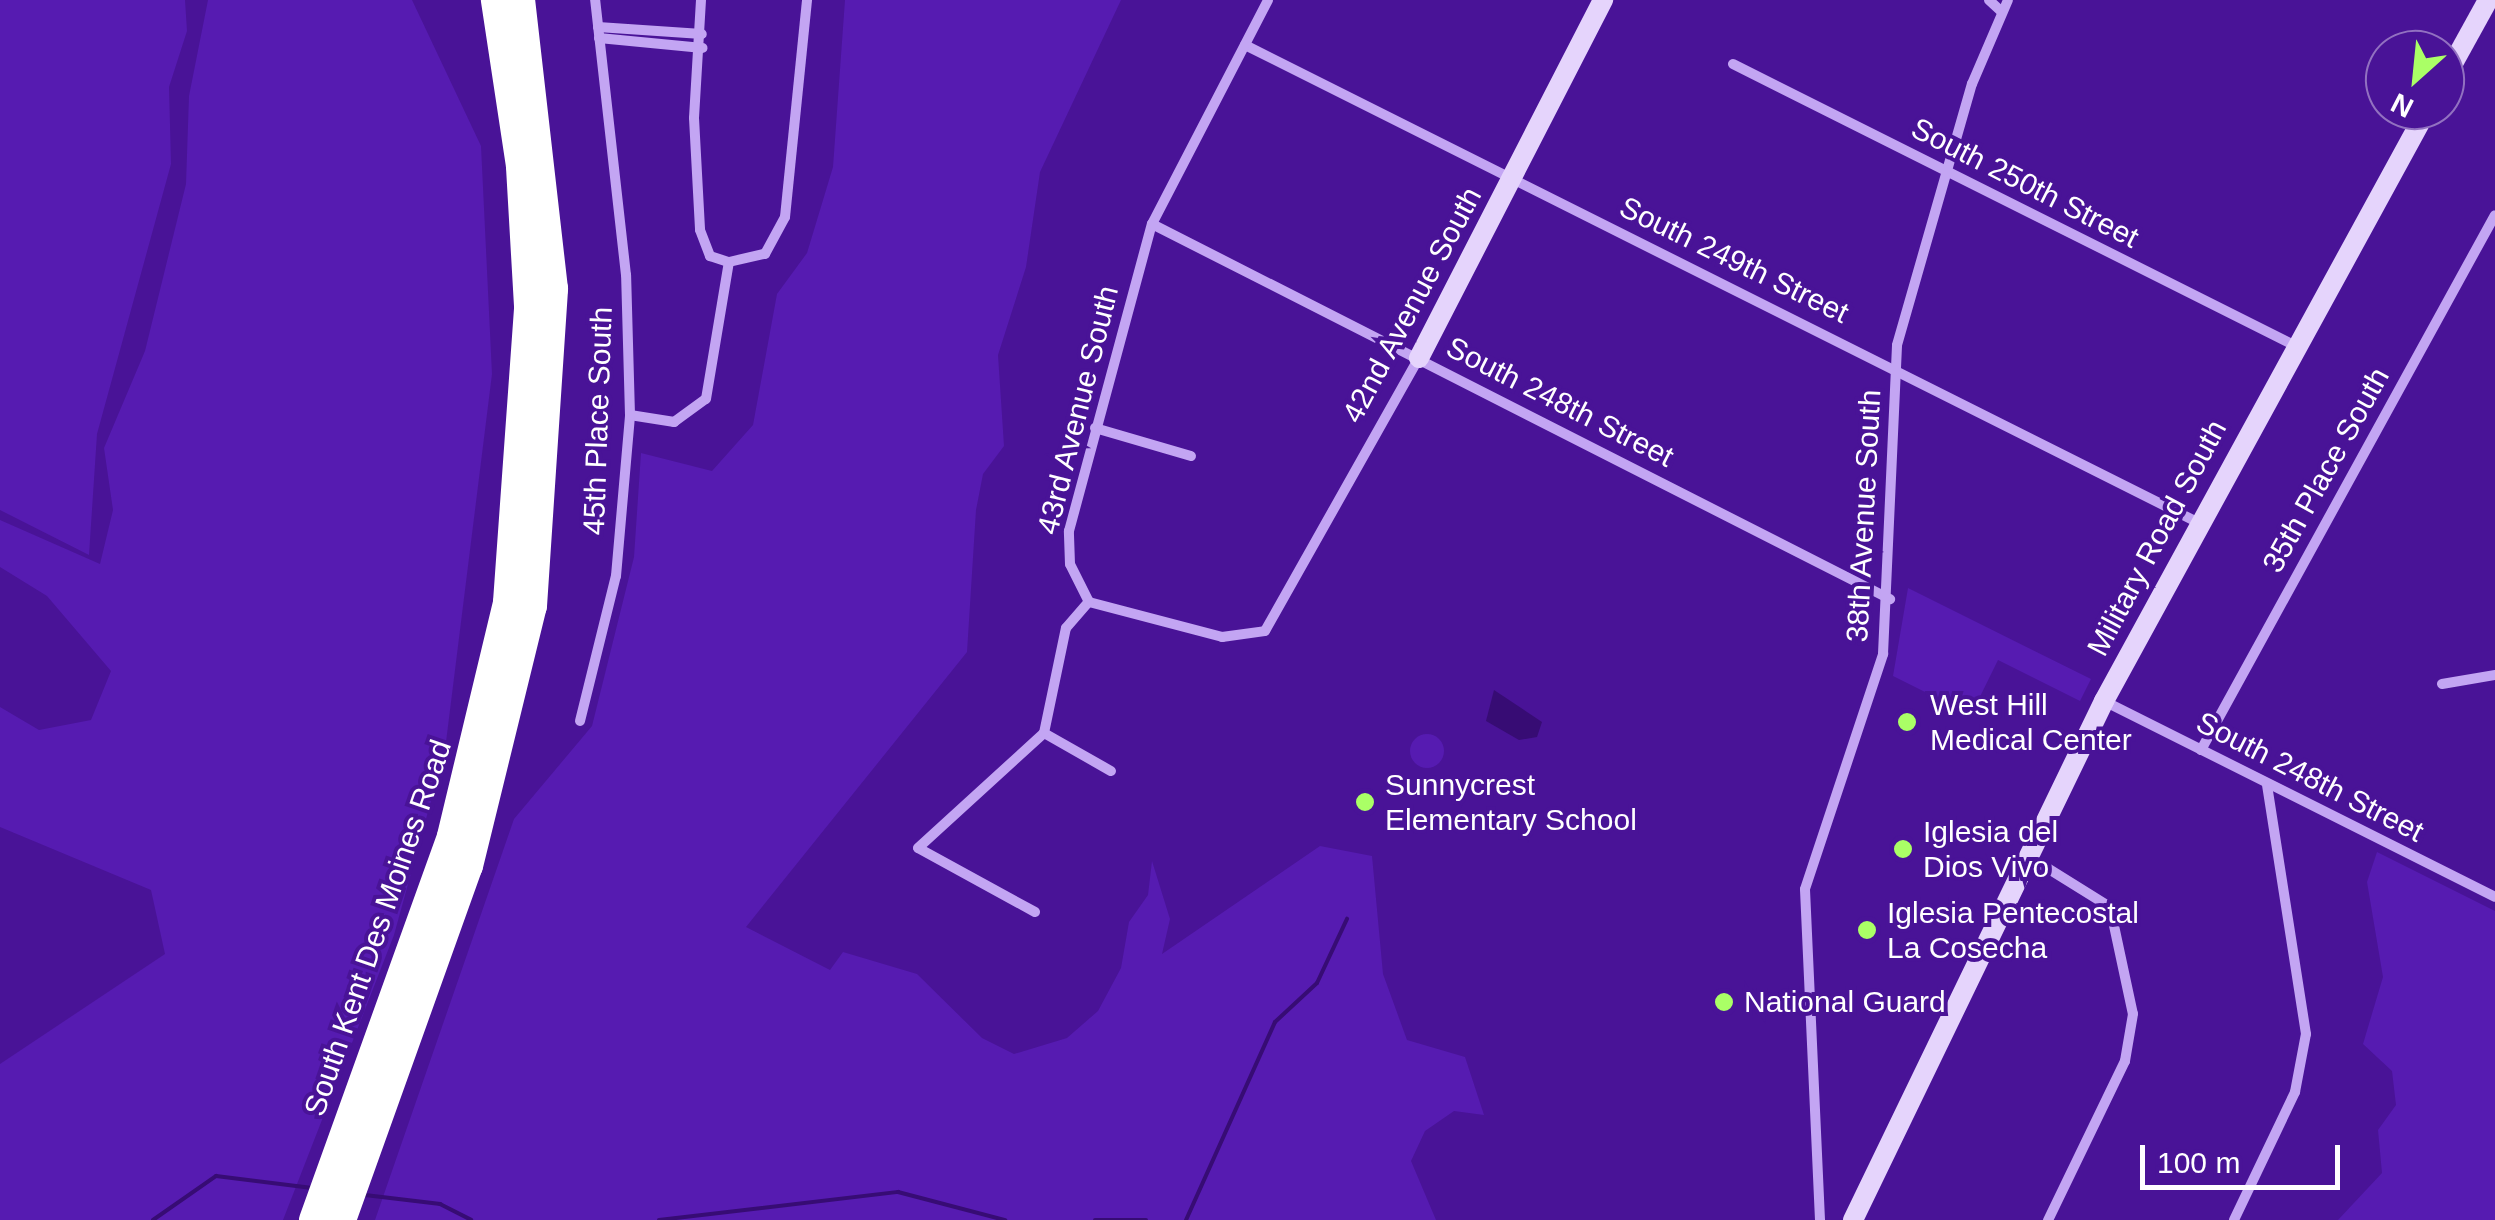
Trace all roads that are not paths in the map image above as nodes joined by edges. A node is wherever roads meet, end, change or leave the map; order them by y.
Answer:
1 (496, 0) edge
2 (520, 0) edge
3 (595, 0) edge
4 (701, 0) edge
5 (808, 0) edge
6 (1268, 0) edge
7 (1602, 0) edge
8 (1989, 0) edge
9 (2008, 0) edge
10 (2488, 0) edge
11 (2000, 11) junction
12 (599, 33) junction
13 (702, 34) junction
14 (2465, 42) edge
15 (1244, 45) junction
16 (703, 48) junction
17 (1733, 64) dead end
18 (2416, 130) edge
19 (1948, 172) junction
20 (1513, 178) junction
21 (2495, 214) edge
22 (1152, 224) junction
23 (729, 262) junction
24 (2296, 346) junction
25 (1419, 358) junction
26 (1898, 368) junction
27 (630, 415) junction
28 (1095, 428) junction
29 (1191, 456) dead end
30 (2199, 523) junction
31 (1890, 600) junction
32 (1089, 602) junction
33 (2495, 675) edge
34 (2442, 684) dead end
35 (2104, 701) junction
36 (580, 721) dead end
37 (1044, 733) junction
38 (2201, 750) junction
39 (1111, 771) dead end
40 (2267, 785) junction
41 (2028, 856) junction
42 (2495, 897) edge
43 (1035, 912) dead end
44 (314, 1220) edge
45 (341, 1220) edge
46 (1820, 1220) edge
47 (1852, 1220) edge
48 (2048, 1220) edge
49 (2234, 1220) edge

1 - 44 highway, South Kent Des Moines Road
2 - 45 highway, South Kent Des Moines Road
3 - 12 street, 45th Place South
4 - 13 street
5 - 23 street
6 - 15 street, 43rd Avenue South
7 - 20 main road, 42nd Avenue South
8 - 11 street
9 - 11 street, 38th Avenue South
10 - 14 main road
11 - 19 street, 38th Avenue South
12 - 13 street
12 - 16 street
12 - 27 street, 45th Place South
13 - 16 street
15 - 20 street, South 249th Street
15 - 22 street, 43rd Avenue South
16 - 23 street
17 - 19 street, South 250th Street
18 - 24 main road, Military Road South
19 - 24 street, South 250th Street
19 - 26 street, 38th Avenue South
20 - 25 main road, 42nd Avenue South
20 - 26 street, South 249th Street
21 - 38 street, 35th Place South
22 - 25 street, South 248th Street
22 - 28 street, 43rd Avenue South
23 - 27 street
24 - 30 main road, Military Road South
25 - 31 street, South 248th Street
25 - 32 street, 42nd Avenue South
26 - 30 street, South 249th Street
26 - 31 street, 38th Avenue South
27 - 36 street, 45th Place South
28 - 29 street
28 - 32 street, 43rd Avenue South
30 - 35 main road, Military Road South
31 - 46 street, 38th Avenue South
32 - 37 street
33 - 34 street
35 - 38 street, South 248th Street
35 - 41 main road, Military Road South
37 - 39 street
37 - 43 street
38 - 40 street, South 248th Street
40 - 42 street, South 248th Street
40 - 49 street
41 - 47 main road, Military Road South
41 - 48 street

